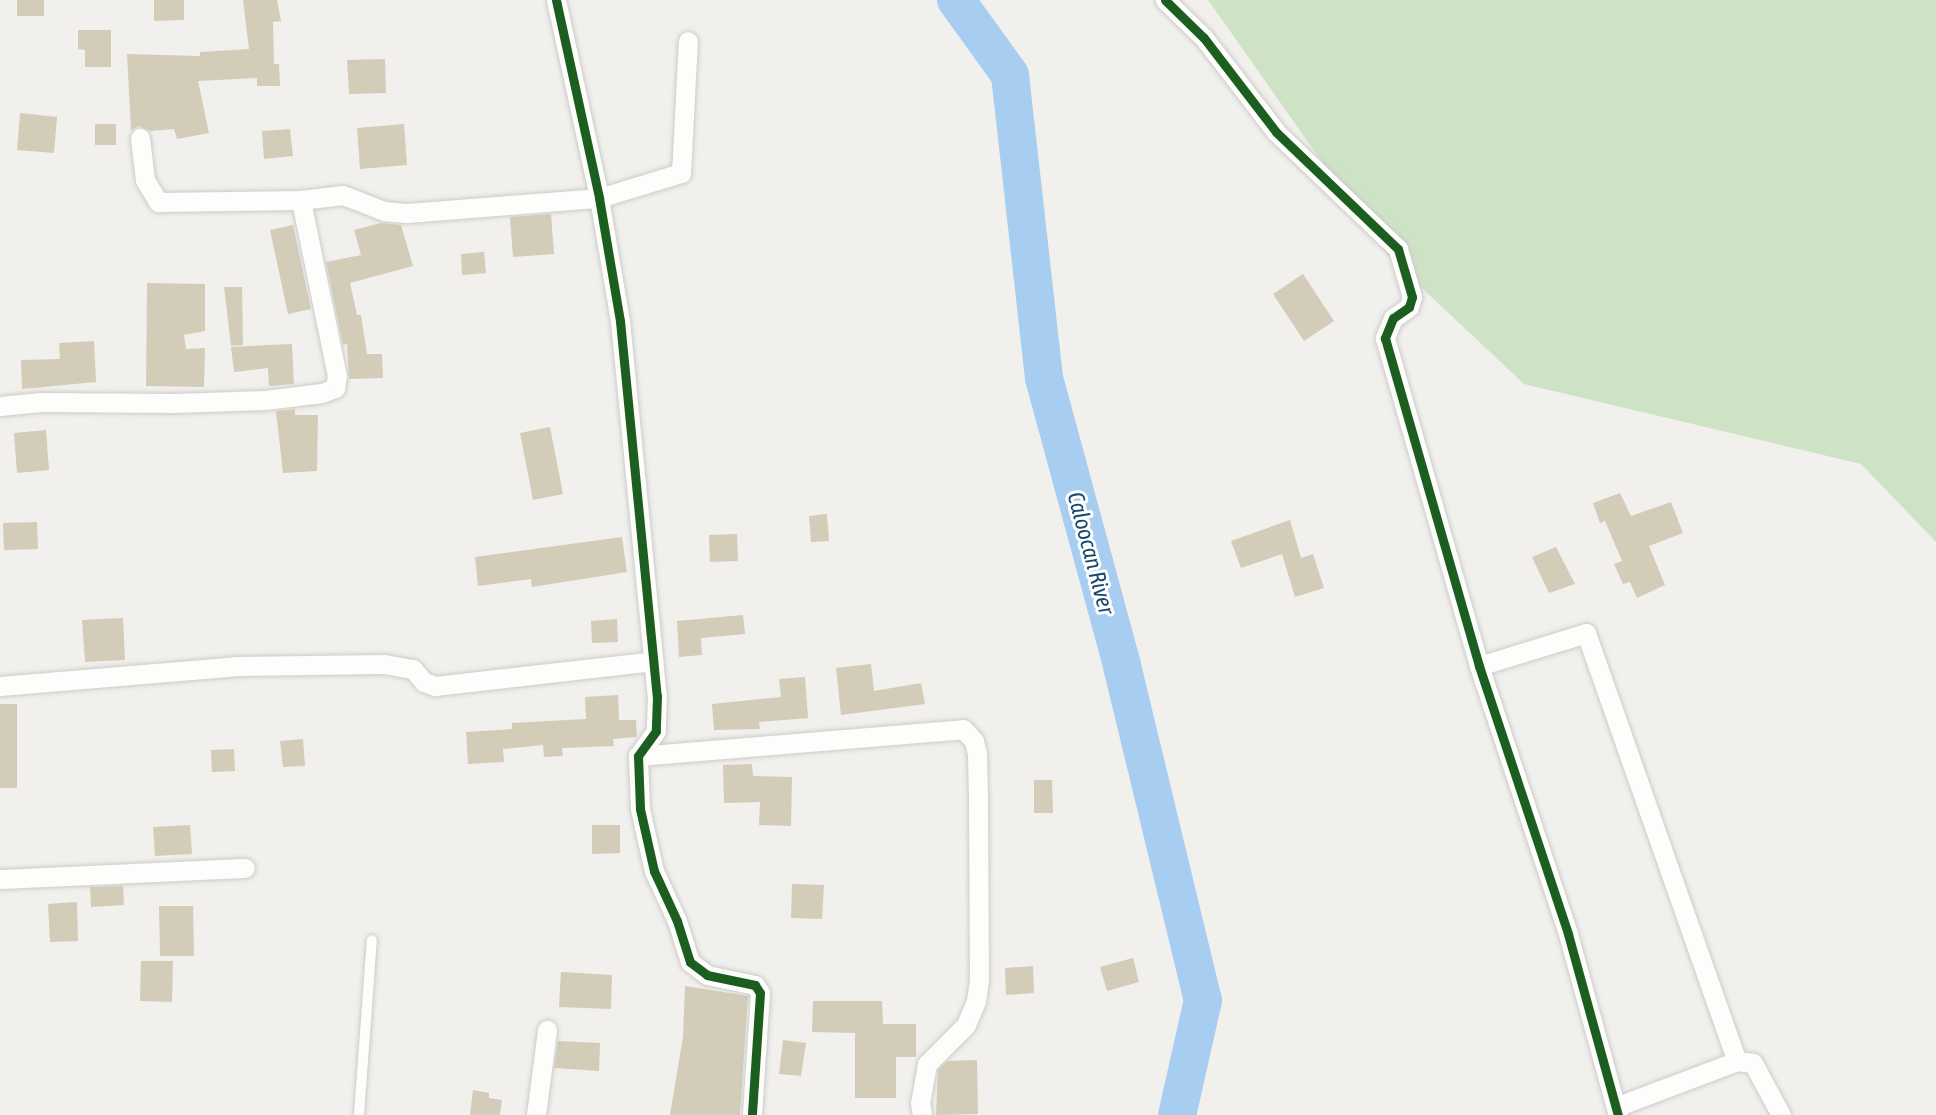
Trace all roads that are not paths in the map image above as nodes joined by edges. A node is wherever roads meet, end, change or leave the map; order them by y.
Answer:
1 (556, 0) edge
2 (1165, 0) edge
3 (688, 41) dead end
4 (141, 138) dead end
5 (599, 198) junction
6 (301, 200) junction
7 (0, 406) edge
8 (654, 661) junction
9 (1479, 666) junction
10 (0, 686) edge
11 (638, 755) junction
12 (245, 868) dead end
13 (0, 879) edge
14 (372, 940) dead end
15 (547, 1030) dead end
16 (1737, 1061) junction
17 (1618, 1110) edge
18 (359, 1115) edge
19 (537, 1115) edge
20 (752, 1115) edge
21 (922, 1115) edge
22 (1781, 1115) edge

1 - 5 street
2 - 9 street
3 - 5 street
4 - 6 street
5 - 6 street
5 - 8 street
6 - 7 street
8 - 10 street
8 - 11 street
9 - 16 street
9 - 17 street
11 - 20 street
11 - 21 street
12 - 13 street
14 - 18 lane
15 - 19 street
16 - 17 street
16 - 22 street

